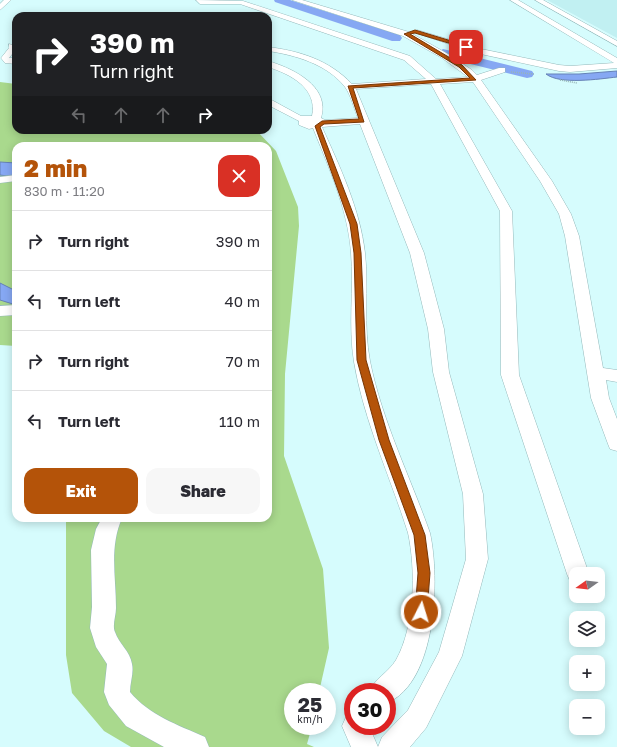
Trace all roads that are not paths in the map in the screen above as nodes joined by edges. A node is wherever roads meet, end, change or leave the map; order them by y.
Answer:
1 (8, 0) edge
2 (199, 0) edge
3 (295, 0) edge
4 (316, 0) edge
5 (513, 0) edge
6 (538, 0) edge
7 (0, 8) edge
8 (271, 12) edge
9 (272, 12) edge
10 (364, 15) junction
11 (352, 18) junction
12 (416, 36) junction
13 (617, 44) edge
14 (12, 49) edge
15 (272, 52) edge
16 (12, 61) edge
17 (617, 61) edge
18 (272, 65) edge
19 (617, 65) edge
20 (617, 68) edge
21 (502, 70) road end
22 (474, 79) junction
23 (434, 82) junction
24 (350, 87) junction
25 (272, 103) edge
26 (362, 121) junction
27 (315, 122) junction
28 (12, 310) edge
29 (0, 311) edge
30 (595, 373) junction
31 (617, 376) edge
32 (617, 444) edge
33 (110, 522) edge
34 (576, 567) edge
35 (393, 683) edge
36 (359, 735) edge
37 (195, 747) edge
38 (365, 747) edge
39 (392, 747) edge

1 - 7 street
2 - 8 street
3 - 11 street
4 - 10 street
5 - 17 street
6 - 13 street
9 - 23 street
10 - 11 street
10 - 12 street
11 - 12 street
12 - 19 street
12 - 20 street
12 - 22 street
14 - 16 street
15 - 24 street
18 - 27 street
21 - 22 street
22 - 23 street
22 - 30 street
23 - 24 street
23 - 34 street
24 - 26 street
25 - 27 street
26 - 27 street
26 - 39 street
27 - 35 street
28 - 29 street
30 - 31 street
30 - 32 street
33 - 37 street
36 - 38 street

